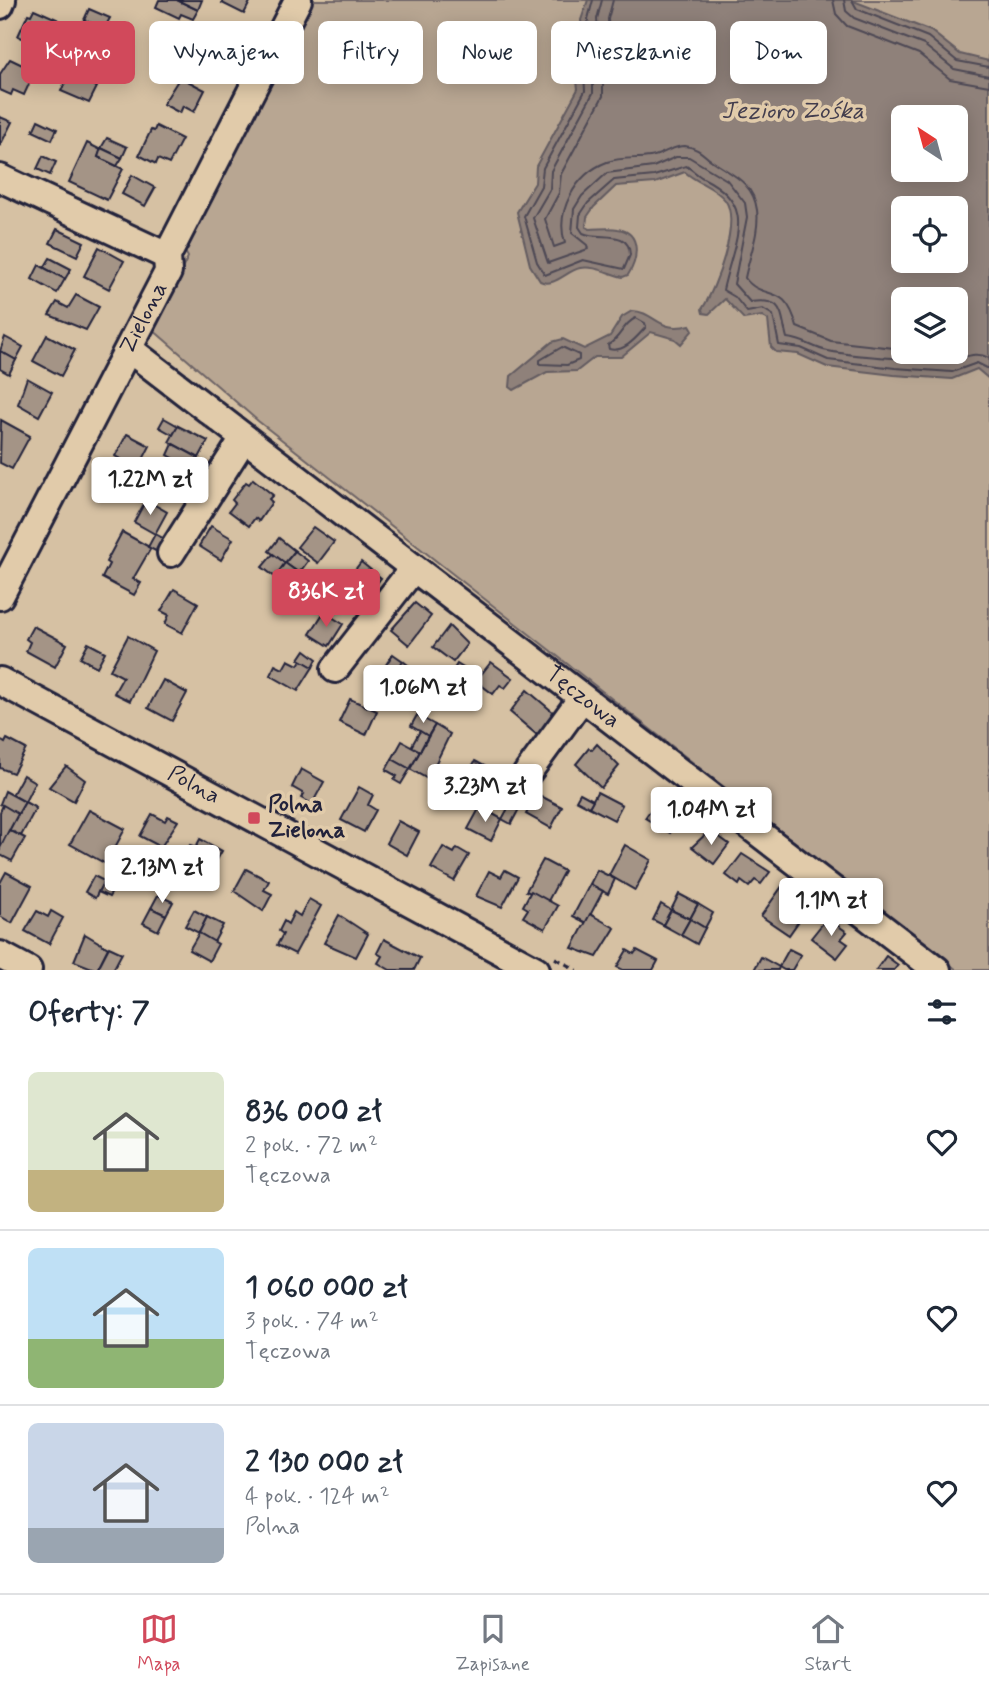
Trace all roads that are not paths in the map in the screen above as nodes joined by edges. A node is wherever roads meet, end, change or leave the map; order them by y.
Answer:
1 (298, 0) edge
2 (0, 178) edge
3 (167, 256) junction
4 (129, 349) junction
5 (244, 438) junction
6 (171, 553) dead end
7 (413, 569) junction
8 (0, 596) edge
9 (335, 669) dead end
10 (0, 681) edge
11 (582, 698) junction
12 (526, 775) dead end
13 (0, 955) edge
14 (28, 970) edge
15 (536, 970) edge
16 (937, 970) edge

1 - 3 street, Zielona
2 - 3 street
3 - 4 street, Zielona
4 - 5 street, Tęczowa
4 - 8 street, Zielona
5 - 6 street
5 - 7 street, Tęczowa
7 - 9 street
7 - 11 street, Tęczowa
10 - 15 street, Polna
11 - 12 street
11 - 16 street, Tęczowa
13 - 14 street

